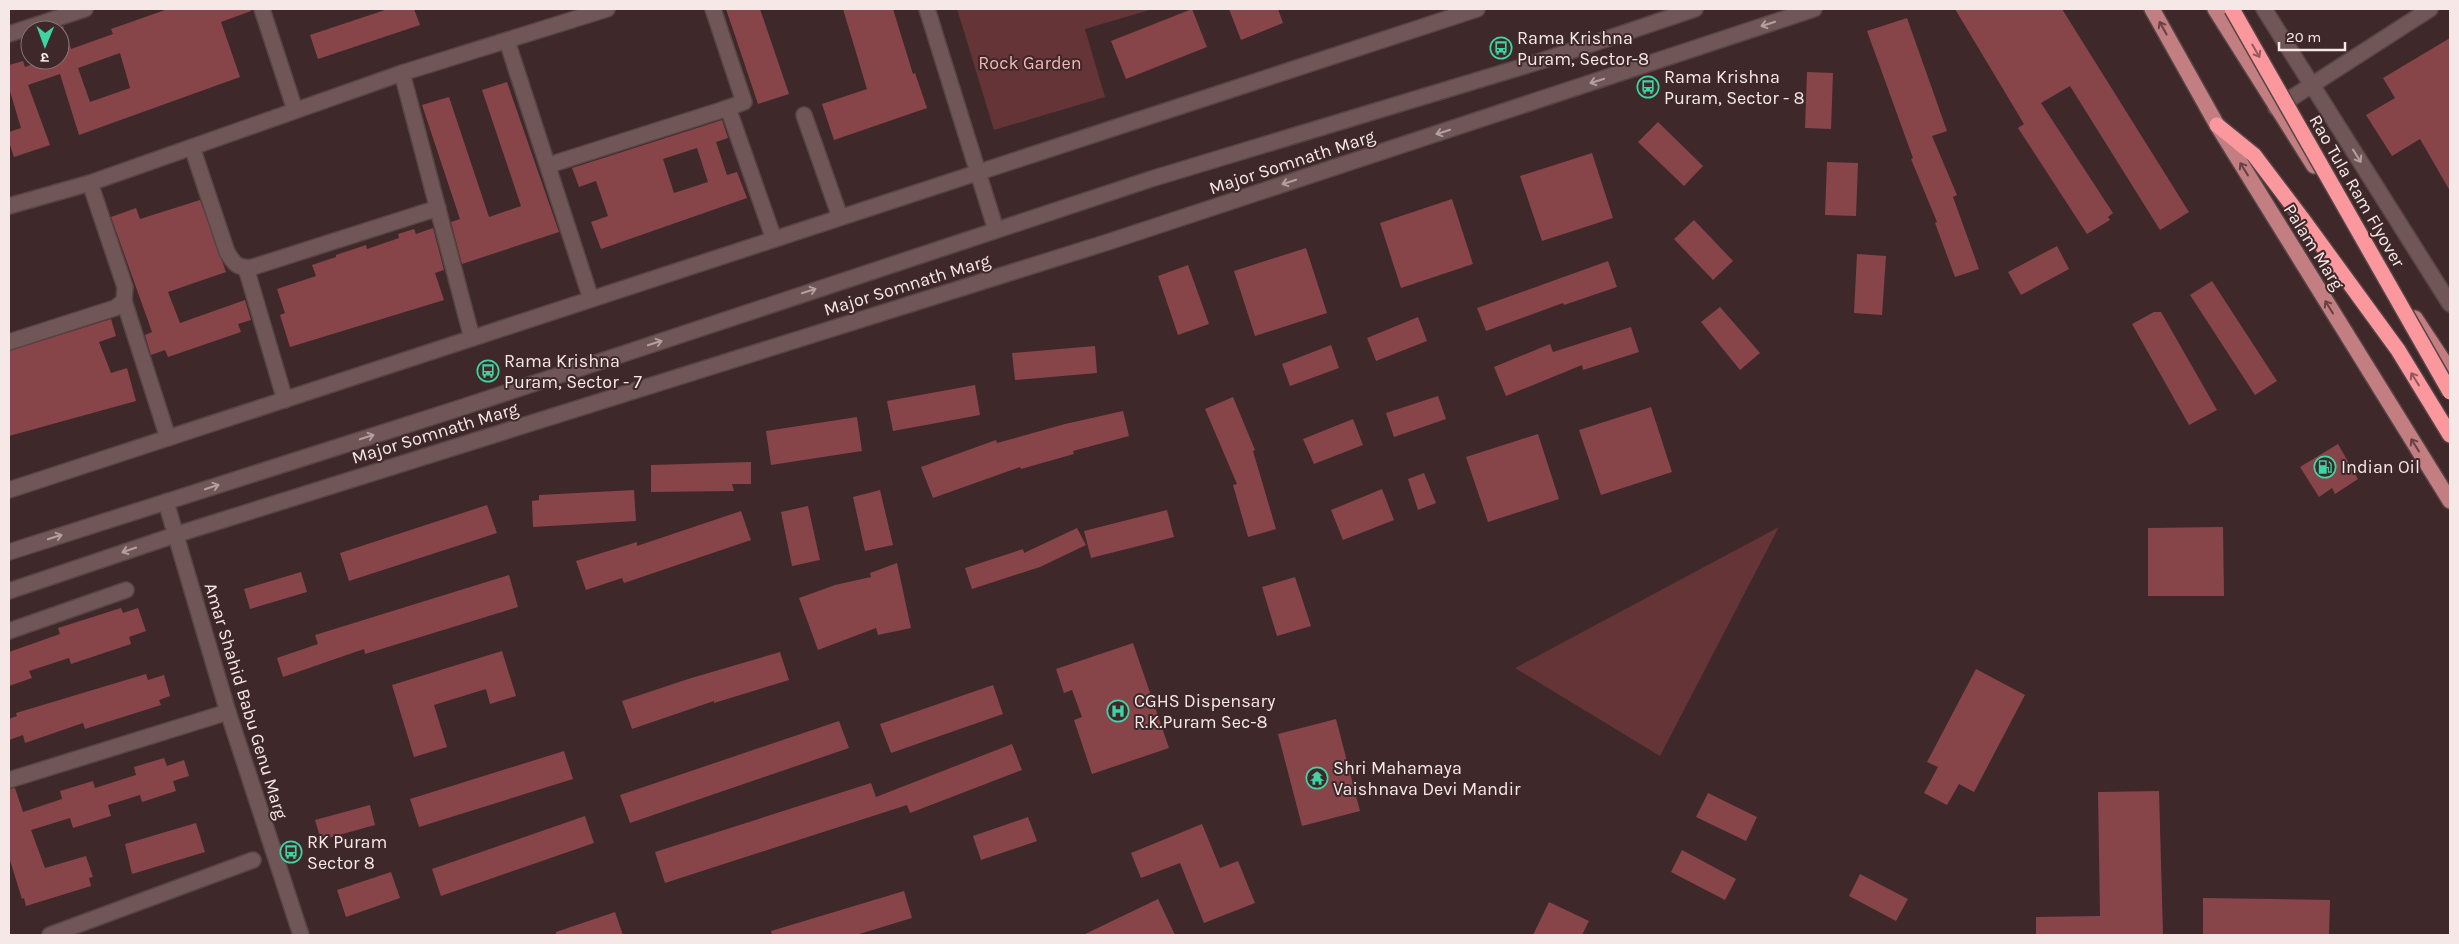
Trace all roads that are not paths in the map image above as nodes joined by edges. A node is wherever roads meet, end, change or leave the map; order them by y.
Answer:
1 (85, 9) edge
2 (262, 9) edge
3 (713, 9) edge
4 (926, 9) edge
5 (1477, 9) edge
6 (1694, 9) edge
7 (1814, 9) edge
8 (2152, 9) edge
9 (2215, 9) edge
10 (2232, 9) edge
11 (2264, 9) edge
12 (2430, 9) edge
13 (602, 10) edge
14 (9, 34) edge
15 (507, 41) junction
16 (402, 73) junction
17 (2312, 85) junction
18 (2276, 108) junction
19 (295, 110) junction
20 (722, 110) junction
21 (804, 115) dead end
22 (2217, 125) junction
23 (192, 146) junction
24 (549, 165) junction
25 (978, 172) junction
26 (90, 183) junction
27 (9, 206) edge
28 (438, 208) junction
29 (840, 217) junction
30 (996, 230) junction
31 (774, 239) junction
32 (246, 268) junction
33 (591, 299) junction
34 (124, 301) junction
35 (2450, 304) edge
36 (472, 338) junction
37 (9, 342) edge
38 (2450, 371) edge
39 (2450, 392) edge
40 (285, 400) junction
41 (2450, 435) edge
42 (168, 438) junction
43 (9, 490) edge
44 (2450, 501) edge
45 (166, 502) junction
46 (175, 534) junction
47 (9, 552) edge
48 (126, 590) dead end
49 (9, 591) edge
50 (9, 631) edge
51 (228, 712) junction
52 (9, 780) edge
53 (253, 860) dead end
54 (50, 935) edge
55 (300, 935) edge

1 - 14 street
2 - 19 street
3 - 20 street
4 - 25 street
5 - 25 street
6 - 30 street, Major Somnath Marg
7 -> 46 street, Major Somnath Marg
22 -> 8 main road, Palam Marg
9 - 18 main road
10 -> 39 highway, Rao Tula Ram Flyover, bridge
11 - 17 street
12 - 17 street
13 - 15 street
15 - 16 street
15 - 24 street
16 - 19 street
16 - 28 street
17 - 18 street
17 -> 35 street
18 - 38 main road
19 - 23 street
20 - 24 street
20 - 31 street
21 - 29 street
41 -> 22 highway
44 -> 22 main road, Palam Marg
23 - 26 street
23 - 32 street
24 - 33 street
25 - 29 street
25 - 30 street
26 - 27 street
26 - 34 street
28 - 32 street
28 - 36 street
29 - 31 street
45 -> 30 street, Major Somnath Marg
31 - 33 street
32 - 40 street
33 - 36 street
34 - 37 street
34 - 42 street
36 - 40 street
40 - 42 street
42 - 43 street
45 - 46 street, Amar Shahid Babu Genu Marg
47 -> 45 street, Major Somnath Marg
46 -> 49 street, Major Somnath Marg
46 - 51 street, Amar Shahid Babu Genu Marg
48 - 50 street
51 - 52 street
51 - 55 street, Amar Shahid Babu Genu Marg
53 - 54 street

